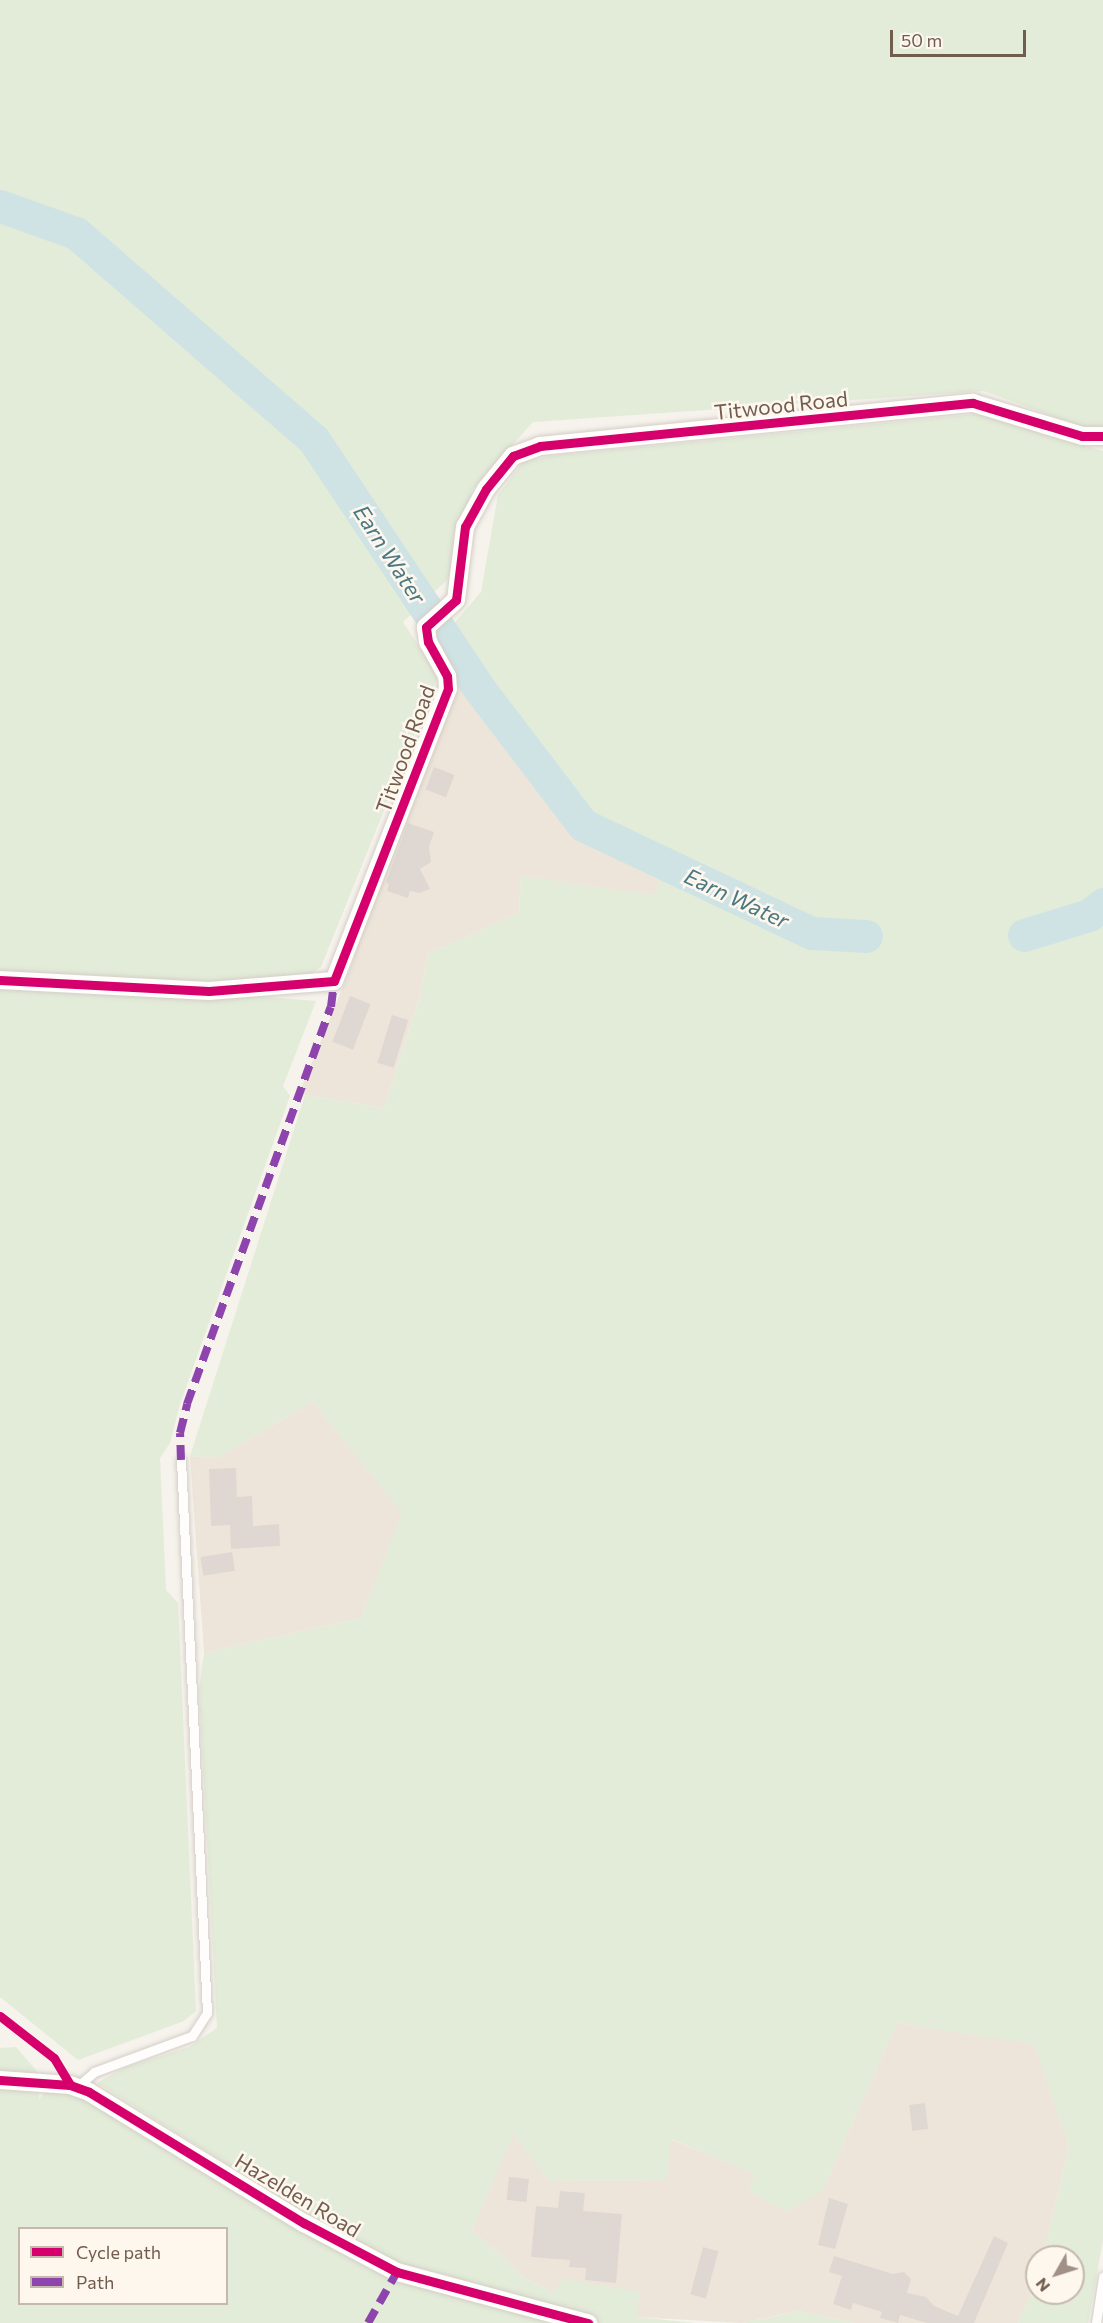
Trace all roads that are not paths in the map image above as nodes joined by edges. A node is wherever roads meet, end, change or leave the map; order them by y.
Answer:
1 (1103, 436) edge
2 (0, 980) edge
3 (181, 1460) dead end
4 (0, 2080) edge
5 (77, 2087) junction
6 (1103, 2277) edge
7 (588, 2323) edge
8 (1096, 2323) edge

1 - 2 street, Titwood Road
3 - 5 lane
4 - 5 street, Hazelden Road
5 - 7 street, Hazelden Road
6 - 8 lane

